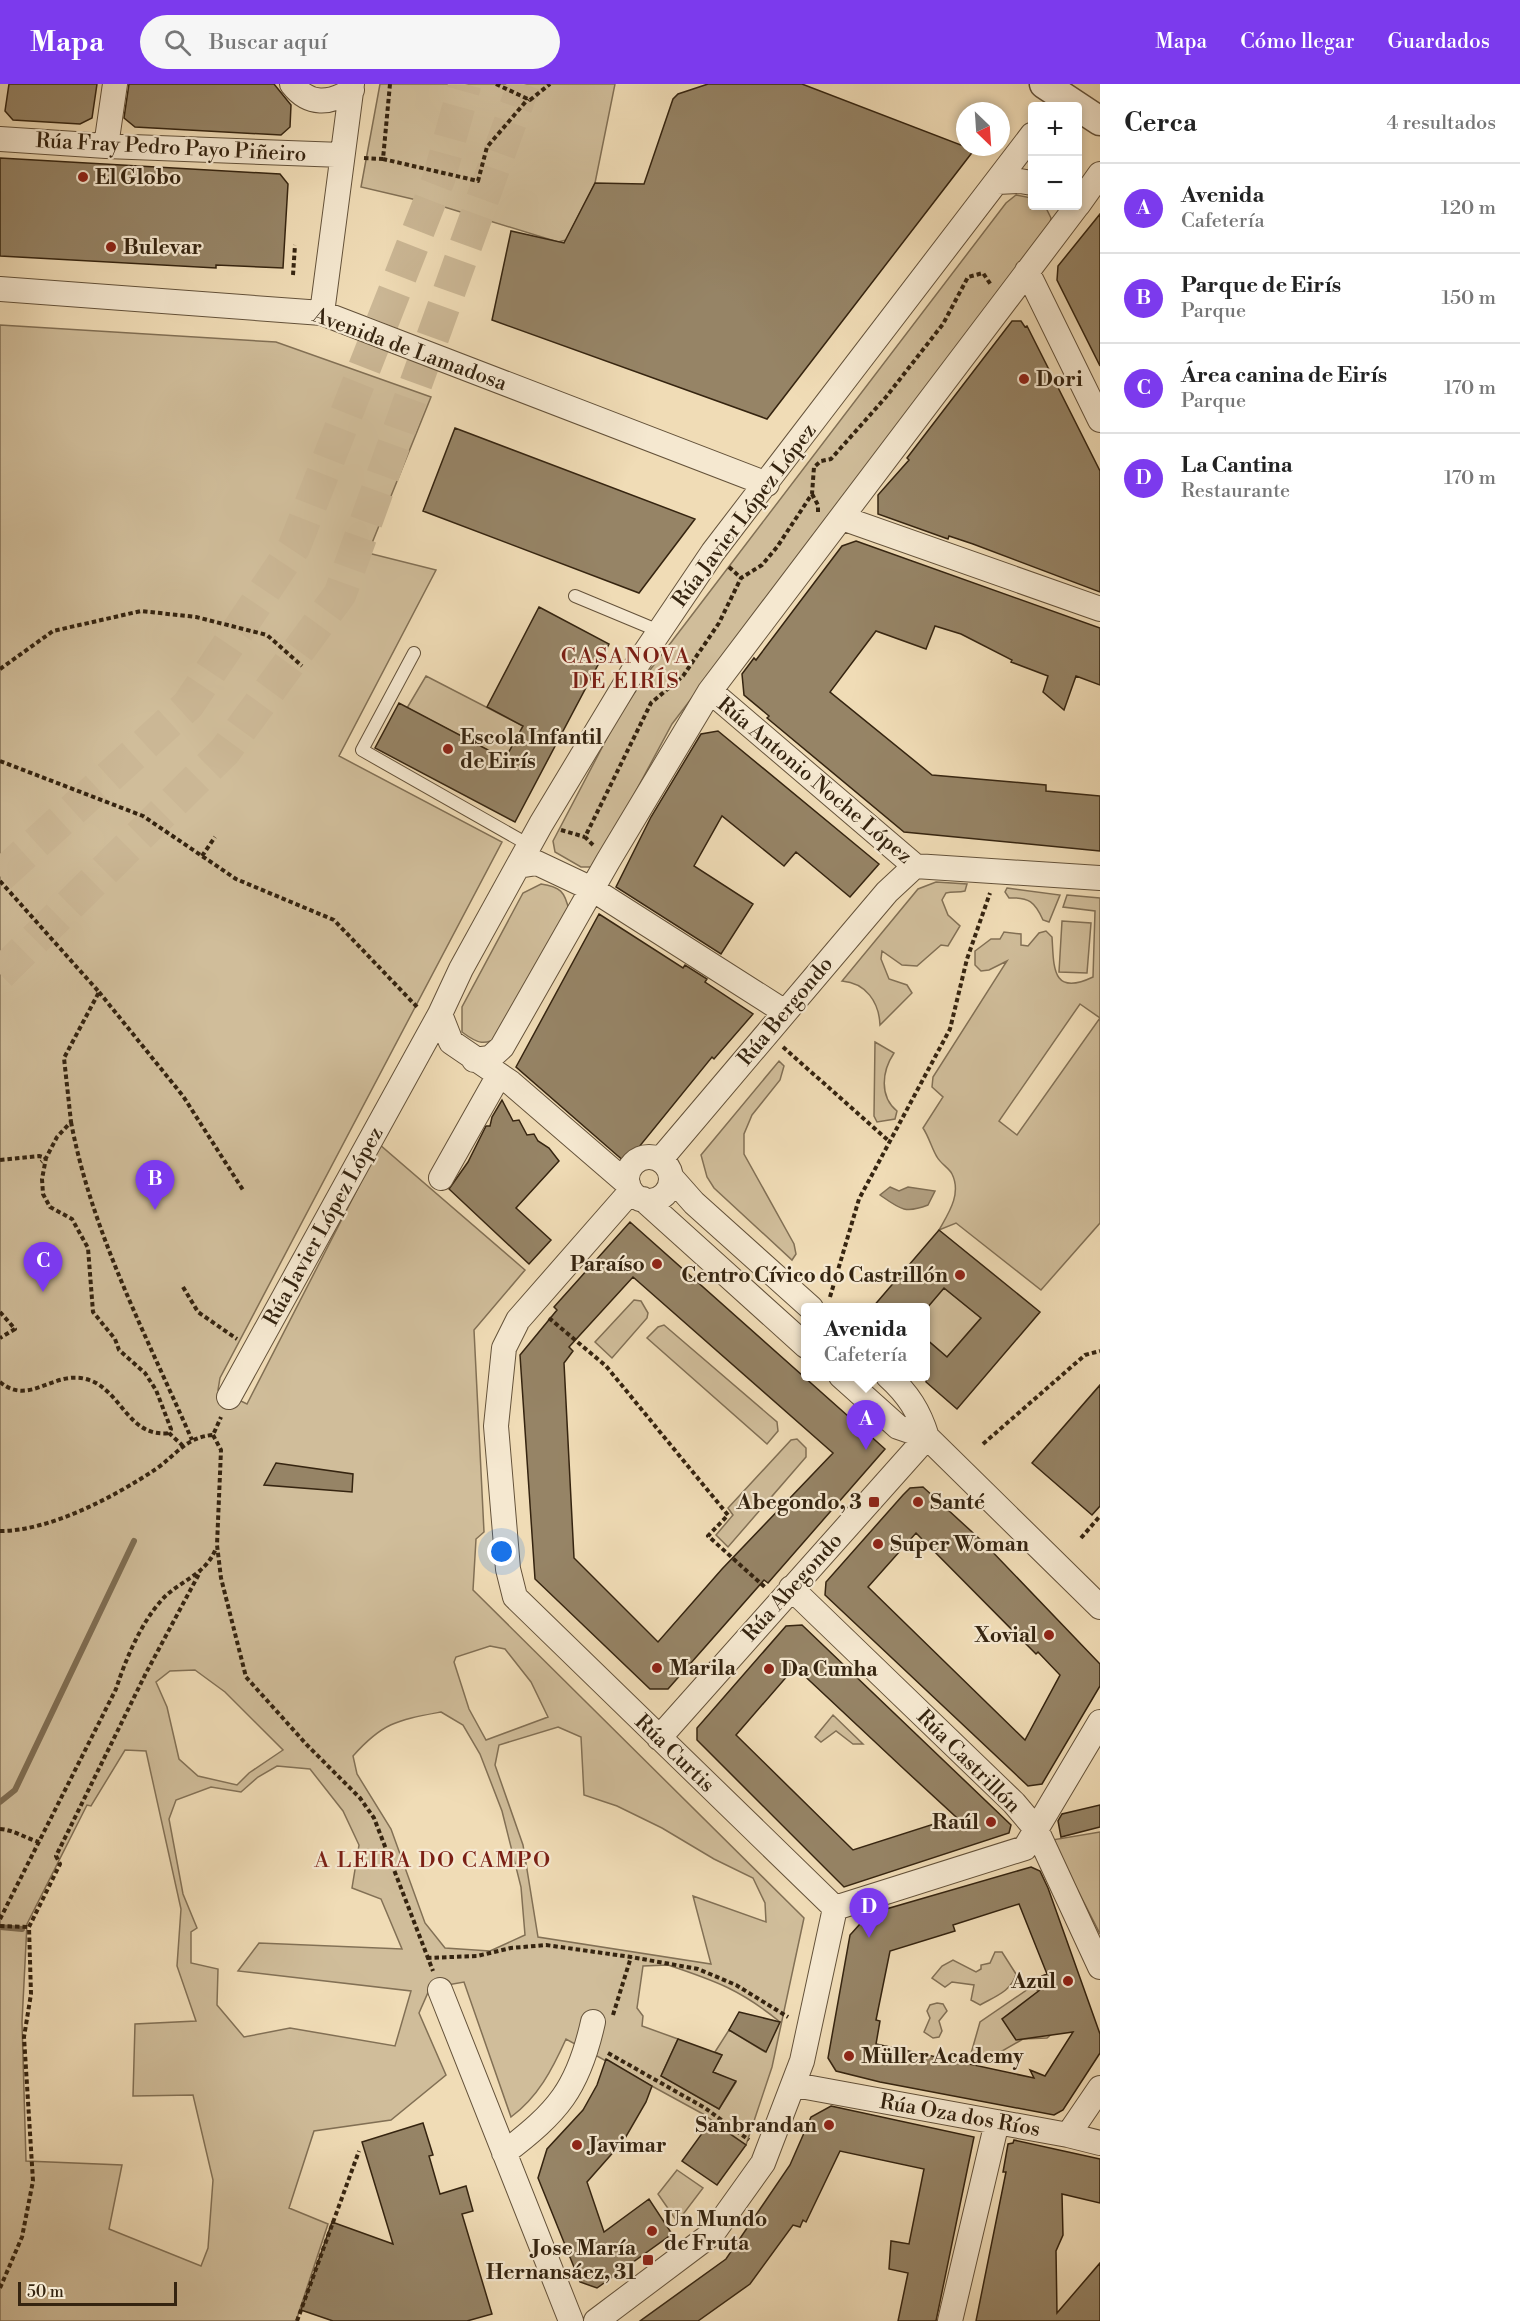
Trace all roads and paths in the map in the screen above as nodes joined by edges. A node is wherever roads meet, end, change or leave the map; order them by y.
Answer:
1 (115, 84) edge
2 (292, 84) edge
3 (390, 84) edge
4 (496, 84) edge
5 (550, 84) edge
6 (352, 87) edge
7 (1053, 96) edge
8 (528, 99) junction
9 (1100, 120) edge
10 (0, 139) edge
11 (1028, 140) edge
12 (106, 146) junction
13 (351, 156) junction
14 (383, 159) junction
15 (1100, 174) edge
16 (997, 182) junction
17 (1028, 182) edge
18 (1082, 198) edge
19 (1060, 215) edge
20 (295, 245) dead end
21 (1027, 272) junction
22 (293, 275) dead end
23 (0, 290) edge
24 (322, 313) junction
25 (990, 318) junction
26 (1100, 420) edge
27 (767, 484) junction
28 (842, 518) junction
29 (575, 596) dead end
30 (1100, 609) edge
31 (659, 631) junction
32 (414, 653) dead end
33 (302, 666) dead end
34 (0, 669) edge
35 (710, 691) junction
36 (0, 761) edge
37 (215, 837) dead end
38 (202, 856) junction
39 (523, 856) junction
40 (608, 861) junction
41 (915, 866) junction
42 (1100, 878) edge
43 (0, 881) edge
44 (993, 887) dead end
45 (592, 889) junction
46 (99, 992) junction
47 (784, 1012) junction
48 (432, 1014) junction
49 (765, 1035) junction
50 (451, 1042) junction
51 (418, 1055) junction
52 (474, 1060) junction
53 (499, 1075) junction
54 (71, 1122) junction
55 (890, 1142) junction
56 (46, 1158) junction
57 (0, 1160) edge
58 (40, 1162) dead end
59 (665, 1168) junction
60 (441, 1178) dead end
61 (243, 1190) dead end
62 (634, 1192) junction
63 (183, 1287) dead end
64 (820, 1303) edge
65 (822, 1303) edge
66 (532, 1304) junction
67 (0, 1312) edge
68 (0, 1338) edge
69 (801, 1342) edge
70 (243, 1344) dead end
71 (1100, 1351) edge
72 (845, 1381) edge
73 (893, 1381) edge
74 (0, 1382) edge
75 (229, 1397) joint
76 (169, 1433) junction
77 (213, 1435) junction
78 (927, 1437) junction
79 (192, 1440) junction
80 (983, 1444) dead end
81 (182, 1445) junction
82 (1100, 1516) edge
83 (0, 1531) edge
84 (1081, 1538) dead end
85 (217, 1545) junction
86 (200, 1572) junction
87 (785, 1594) junction
88 (1100, 1606) edge
89 (1100, 1722) edge
90 (659, 1738) junction
91 (0, 1829) edge
92 (1035, 1829) junction
93 (39, 1842) junction
94 (835, 1908) junction
95 (0, 1919) edge
96 (0, 1926) edge
97 (29, 1927) junction
98 (631, 1957) junction
99 (428, 1958) junction
100 (1100, 1967) edge
101 (440, 1990) joint
102 (788, 2017) dead end
103 (598, 2028) junction
104 (795, 2085) junction
105 (1100, 2088) edge
106 (997, 2122) junction
107 (1068, 2135) junction
108 (752, 2143) dead end
109 (1100, 2143) edge
110 (359, 2151) dead end
111 (504, 2153) junction
112 (0, 2288) edge
113 (297, 2321) edge
114 (571, 2321) edge
115 (596, 2321) edge
116 (950, 2321) edge

1 - 12 street
2 - 6 street
3 - 14 path
4 - 8 path
5 - 8 path
6 - 13 street
7 - 9 street
8 - 14 path
10 - 12 street, Rúa Fray Pedro Payo Piñeiro
11 - 16 street, Rúa Javier López López
12 - 13 street, Rúa Fray Pedro Payo Piñeiro
13 - 14 path
13 - 24 street
15 - 18 street
16 - 17 street
16 - 27 street, Rúa Javier López López
19 - 21 street
20 - 22 path
21 - 25 street
21 - 26 street
23 - 24 street, Avenida de Lamadosa
24 - 27 street, Avenida de Lamadosa
25 - 28 street
25 - 40 path
27 - 31 street, Rúa Javier López López
28 - 30 street
28 - 35 street
29 - 31 lane
31 - 39 street, Rúa Javier López López
32 - 39 lane
33 - 34 path
35 - 40 street
35 - 41 street, Rúa Antonio Noche López
36 - 38 path
37 - 38 path
38 - 48 path
39 - 45 street
39 - 48 street, Rúa Javier López López
40 - 45 street
41 - 42 street, Rúa Antonio Noche López
41 - 47 street, Rúa Bergondo
43 - 46 path
44 - 55 path
45 - 47 street
45 - 52 street
46 - 54 path
46 - 61 path
47 - 49 street, Rúa Bergondo
48 - 50 street
48 - 51 street, Rúa Javier López López
49 - 55 path
49 - 59 street, Rúa Bergondo
50 - 51 street
50 - 52 street
51 - 75 street, Rúa Javier López López
52 - 53 street
53 - 60 street
53 - 62 street
54 - 56 path
54 - 79 path
55 - 65 path
56 - 57 path
56 - 58 path
56 - 76 path
59 - 62 street
59 - 62 street
59 - 64 street
62 - 66 street
62 - 69 street
63 - 70 path
66 - 87 path
66 - 90 street, Rúa Curtis
67 - 68 path
71 - 80 path
72 - 78 street
73 - 78 street
74 - 76 path
75 - 77 path
76 - 81 path
77 - 79 path
77 - 85 path
78 - 87 street, Rúa Abegondo
78 - 88 street
79 - 81 path
81 - 83 path
82 - 84 path
85 - 86 path
85 - 99 path
86 - 93 path
86 - 97 path
87 - 90 street, Rúa Abegondo
87 - 92 street, Rúa Castrillón
89 - 92 street
90 - 94 street, Rúa Curtis
91 - 93 path
92 - 94 street
92 - 100 street, Rúa Castrillón
93 - 95 path
94 - 104 street
96 - 97 path
97 - 112 path
98 - 99 path
98 - 102 path
98 - 103 path
99 - 101 path
101 - 111 street
103 - 108 path
103 - 111 street
104 - 106 street, Rúa Oza dos Ríos
104 - 115 street
105 - 107 street, Rúa Oza dos Ríos
106 - 107 street, Rúa Oza dos Ríos
106 - 116 street
107 - 109 street
110 - 113 path
111 - 114 street

